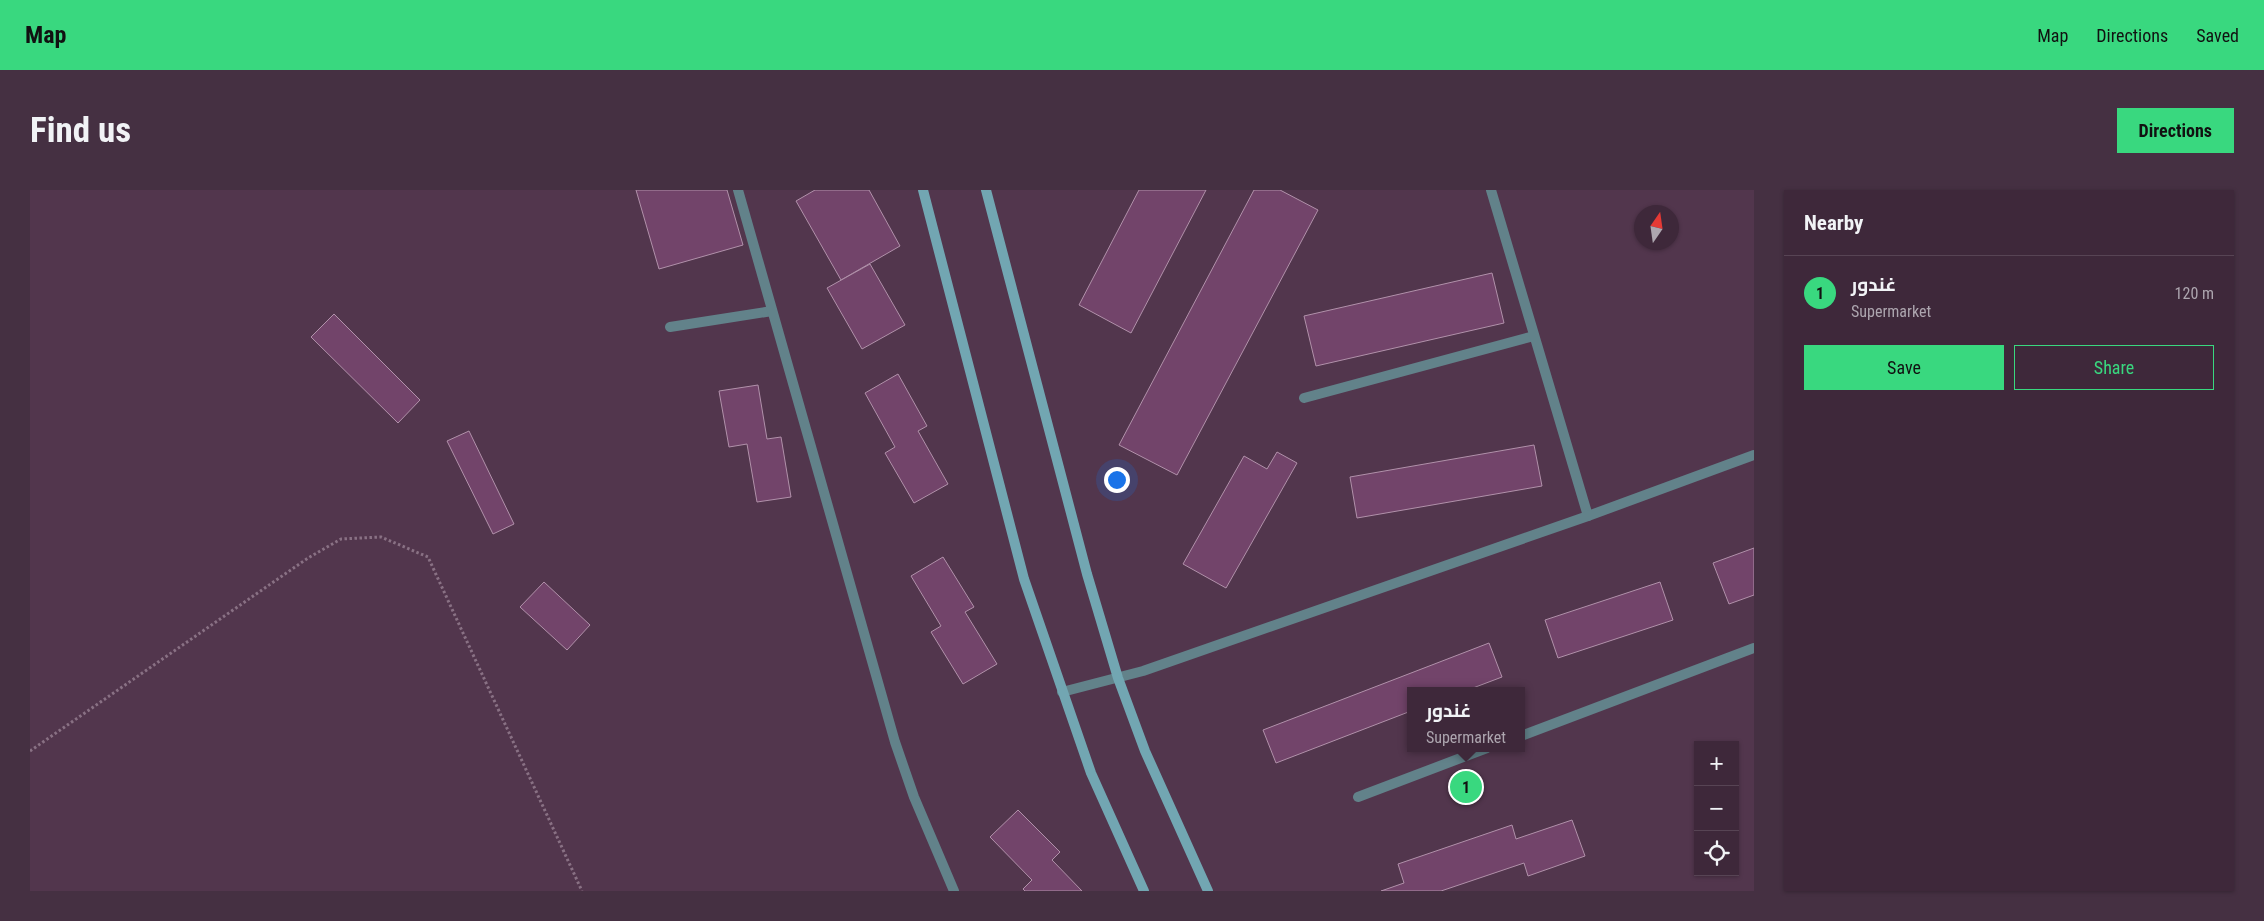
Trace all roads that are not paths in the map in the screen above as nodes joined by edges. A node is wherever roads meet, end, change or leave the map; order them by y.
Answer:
1 (738, 190) edge
2 (923, 190) edge
3 (986, 190) edge
4 (1491, 190) edge
5 (772, 311) junction
6 (670, 327) dead end
7 (1534, 336) junction
8 (1304, 398) dead end
9 (1754, 455) edge
10 (1588, 516) junction
11 (1754, 648) edge
12 (1118, 678) junction
13 (1062, 692) junction
14 (1525, 734) edge
15 (1476, 752) edge
16 (1358, 797) dead end
17 (954, 891) edge
18 (1144, 891) edge
19 (1208, 891) edge

1 - 5 street
2 - 13 main road
3 - 12 main road
4 - 7 street
5 - 6 street
5 - 17 street
7 - 8 street
7 - 10 street
9 - 10 street
10 - 12 street
11 - 14 street
12 - 13 street
12 - 19 main road
13 - 18 main road
15 - 16 street

